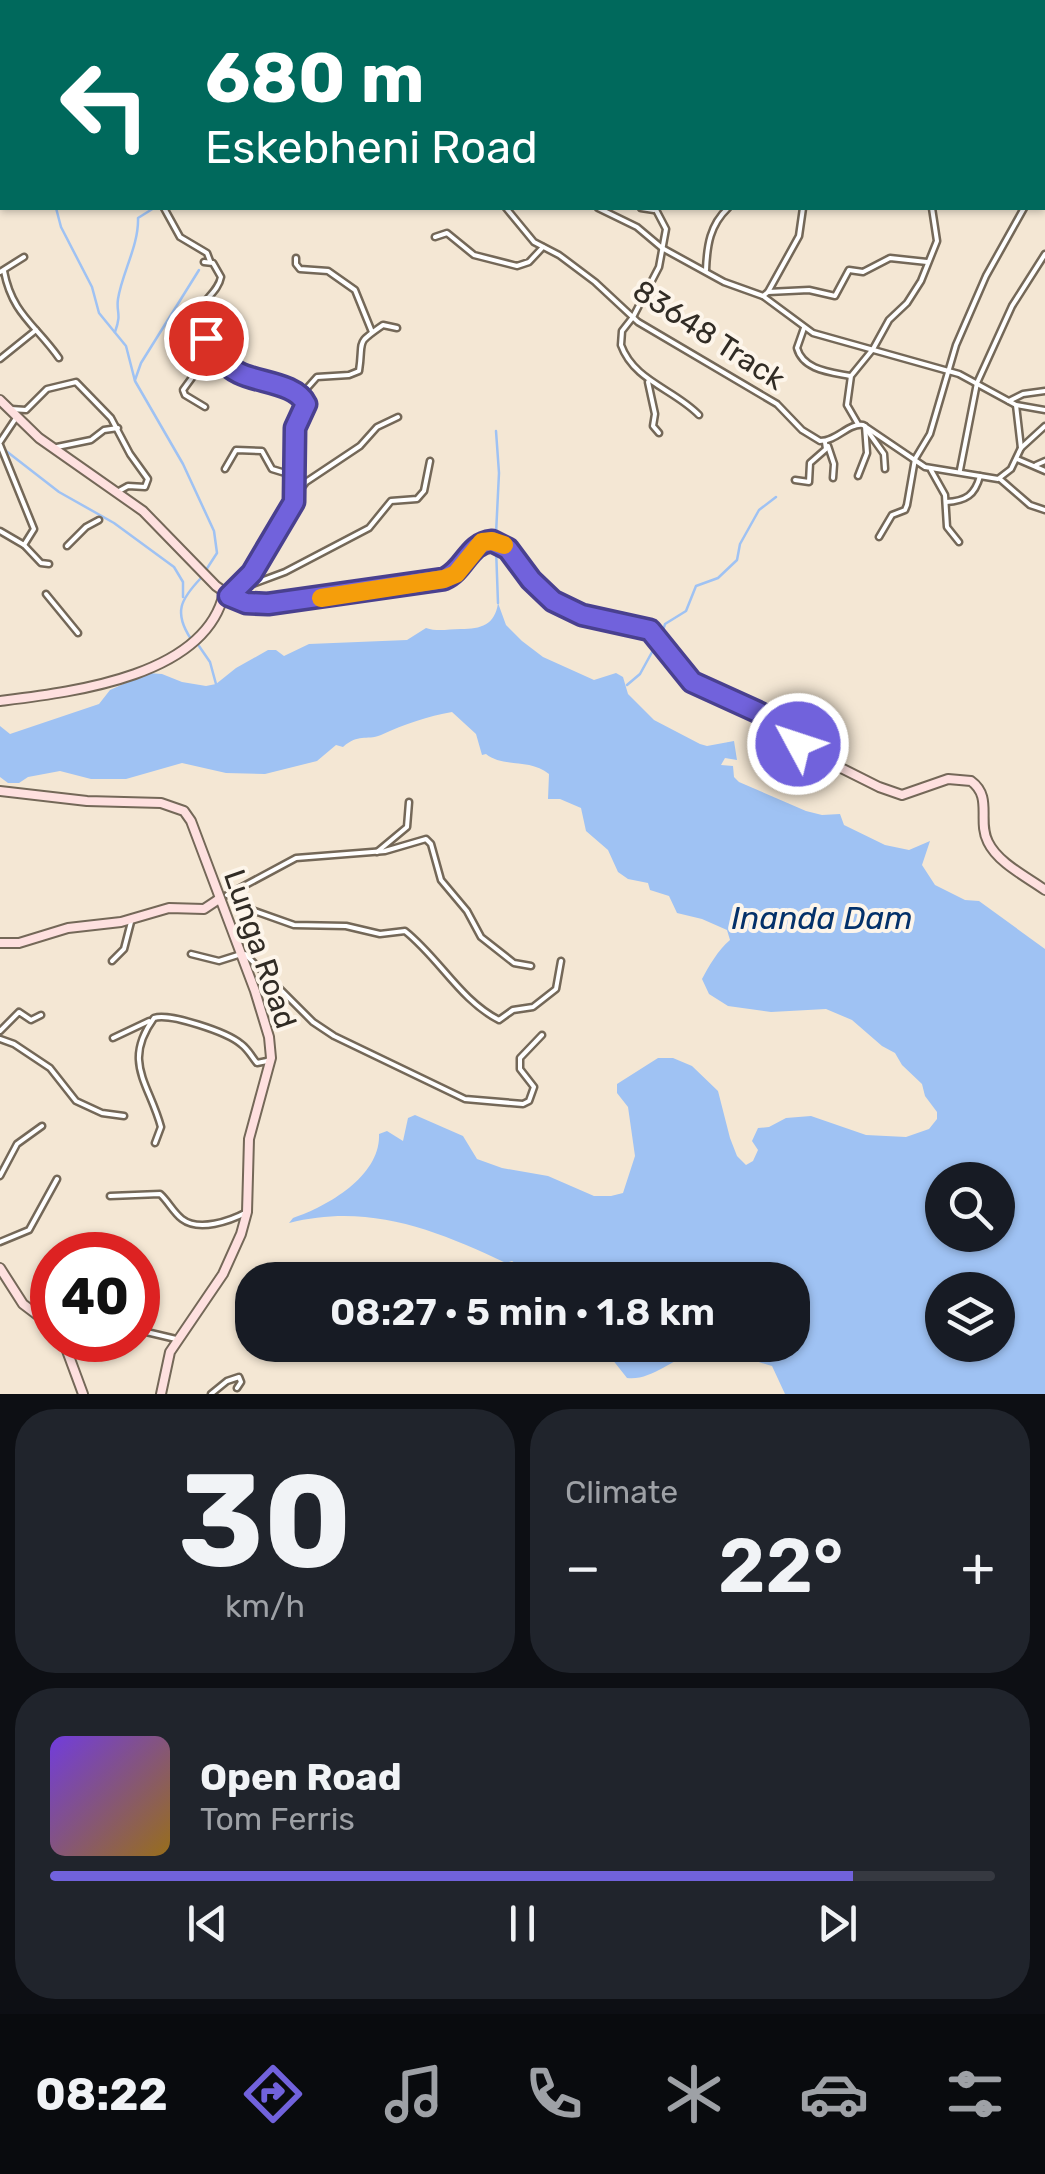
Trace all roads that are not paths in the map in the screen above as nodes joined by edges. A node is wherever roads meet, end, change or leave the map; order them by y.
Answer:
1 (165, 210) edge
2 (508, 210) edge
3 (602, 210) edge
4 (655, 210) edge
5 (726, 210) edge
6 (803, 210) edge
7 (933, 210) edge
8 (1023, 210) edge
9 (434, 237) dead end
10 (543, 247) junction
11 (662, 248) junction
12 (1045, 254) edge
13 (24, 257) dead end
14 (296, 258) dead end
15 (929, 263) junction
16 (706, 270) junction
17 (2, 272) edge
18 (766, 294) junction
19 (633, 317) junction
20 (397, 328) dead end
21 (804, 328) junction
22 (36, 330) junction
23 (372, 332) junction
24 (872, 350) junction
25 (217, 355) junction
26 (59, 358) dead end
27 (0, 360) edge
28 (947, 371) junction
29 (851, 376) junction
30 (648, 380) junction
31 (977, 383) junction
32 (1045, 392) edge
33 (300, 395) junction
34 (0, 400) edge
35 (1010, 401) junction
36 (1016, 405) junction
37 (205, 407) dead end
38 (8, 409) junction
39 (1044, 410) edge
40 (699, 415) dead end
41 (398, 417) dead end
42 (16, 418) junction
43 (863, 425) junction
44 (1045, 426) edge
45 (118, 428) junction
46 (659, 434) dead end
47 (826, 442) junction
48 (0, 444) edge
49 (53, 448) junction
50 (1021, 448) junction
51 (915, 459) junction
52 (1016, 459) junction
53 (2, 461) edge
54 (430, 461) dead end
55 (1045, 461) edge
56 (1036, 465) junction
57 (930, 468) junction
58 (885, 469) dead end
59 (225, 470) dead end
60 (960, 470) junction
61 (1045, 471) edge
62 (295, 476) junction
63 (858, 476) dead end
64 (980, 476) junction
65 (832, 478) dead end
66 (1000, 479) junction
67 (795, 480) dead end
68 (119, 491) junction
69 (296, 495) junction
70 (946, 502) junction
71 (1045, 510) edge
72 (99, 520) dead end
73 (0, 531) edge
74 (879, 538) dead end
75 (959, 542) dead end
76 (24, 545) junction
77 (67, 546) dead end
78 (49, 564) dead end
79 (237, 589) junction
80 (46, 594) dead end
81 (230, 596) junction
82 (78, 633) dead end
83 (0, 701) edge
84 (0, 791) edge
85 (409, 802) dead end
86 (376, 852) junction
87 (1045, 890) edge
88 (229, 894) junction
89 (219, 899) junction
90 (131, 920) junction
91 (0, 943) edge
92 (241, 953) junction
93 (191, 954) dead end
94 (112, 961) dead end
95 (561, 962) dead end
96 (532, 966) dead end
97 (41, 1015) dead end
98 (152, 1020) junction
99 (0, 1030) edge
100 (542, 1035) dead end
101 (113, 1038) dead end
102 (0, 1040) edge
103 (271, 1058) junction
104 (124, 1116) dead end
105 (42, 1126) dead end
106 (154, 1143) dead end
107 (0, 1176) edge
108 (57, 1180) dead end
109 (110, 1196) dead end
110 (247, 1212) junction
111 (0, 1242) edge
112 (0, 1268) edge
113 (30, 1309) edge
114 (160, 1336) edge
115 (176, 1340) junction
116 (71, 1362) edge
117 (237, 1388) dead end
118 (164, 1392) edge
119 (83, 1394) edge
120 (211, 1394) edge

1 - 25 street
2 - 10 street, 83648 Track
3 - 11 street
4 - 11 street
5 - 16 street
6 - 18 street
7 - 15 street
8 - 28 street
9 - 10 street
10 - 19 street, 83648 Track
11 - 16 street
11 - 19 street
12 - 31 street
13 - 17 street
14 - 23 street
15 - 18 street
15 - 24 street
16 - 18 street
17 - 22 street
18 - 21 street
19 - 30 street
19 - 47 street, 83648 Track
20 - 23 street
21 - 24 street
21 - 29 street
22 - 26 street
22 - 27 street
23 - 33 street
24 - 28 street
24 - 29 street
25 - 33 street
25 - 37 street
28 - 31 street
28 - 51 street
29 - 43 street
30 - 40 street
30 - 46 street
31 - 35 street
31 - 60 street
32 - 35 street
32 - 39 street
33 - 62 street
34 - 38 street
35 - 36 street
36 - 39 street
36 - 50 street
38 - 42 street
38 - 45 street
41 - 69 street
42 - 48 street
42 - 49 street
43 - 47 street
43 - 51 street
43 - 58 street
43 - 63 street
44 - 50 street
45 - 49 street
45 - 68 street
47 - 65 street
47 - 67 street
48 - 53 street
49 - 68 street
50 - 52 street
51 - 57 street
51 - 74 street
52 - 56 street
52 - 66 street
53 - 76 street
54 - 79 street
55 - 56 street
56 - 61 street
57 - 60 street
57 - 70 street
59 - 62 street
60 - 64 street
62 - 69 street
64 - 66 street
64 - 70 street
66 - 71 street
68 - 81 street
69 - 79 street
70 - 75 street
72 - 77 street
73 - 76 street
76 - 78 street
79 - 81 street
80 - 82 street
81 - 83 street
81 - 87 street
84 - 89 street, Lunga Road
85 - 86 street
86 - 88 street
86 - 96 street
88 - 89 street
88 - 95 street
89 - 90 street
89 - 92 street, Lunga Road
90 - 91 street
90 - 94 street
92 - 93 street
92 - 100 street
92 - 103 street, Lunga Road
97 - 99 street
98 - 101 street
98 - 103 street
98 - 106 street
102 - 104 street
103 - 110 street, Lunga Road
105 - 107 street
108 - 111 street
109 - 110 street
110 - 115 street, Lunga Road
112 - 113 street
114 - 115 street
115 - 118 street, Lunga Road
116 - 119 street
117 - 120 street

